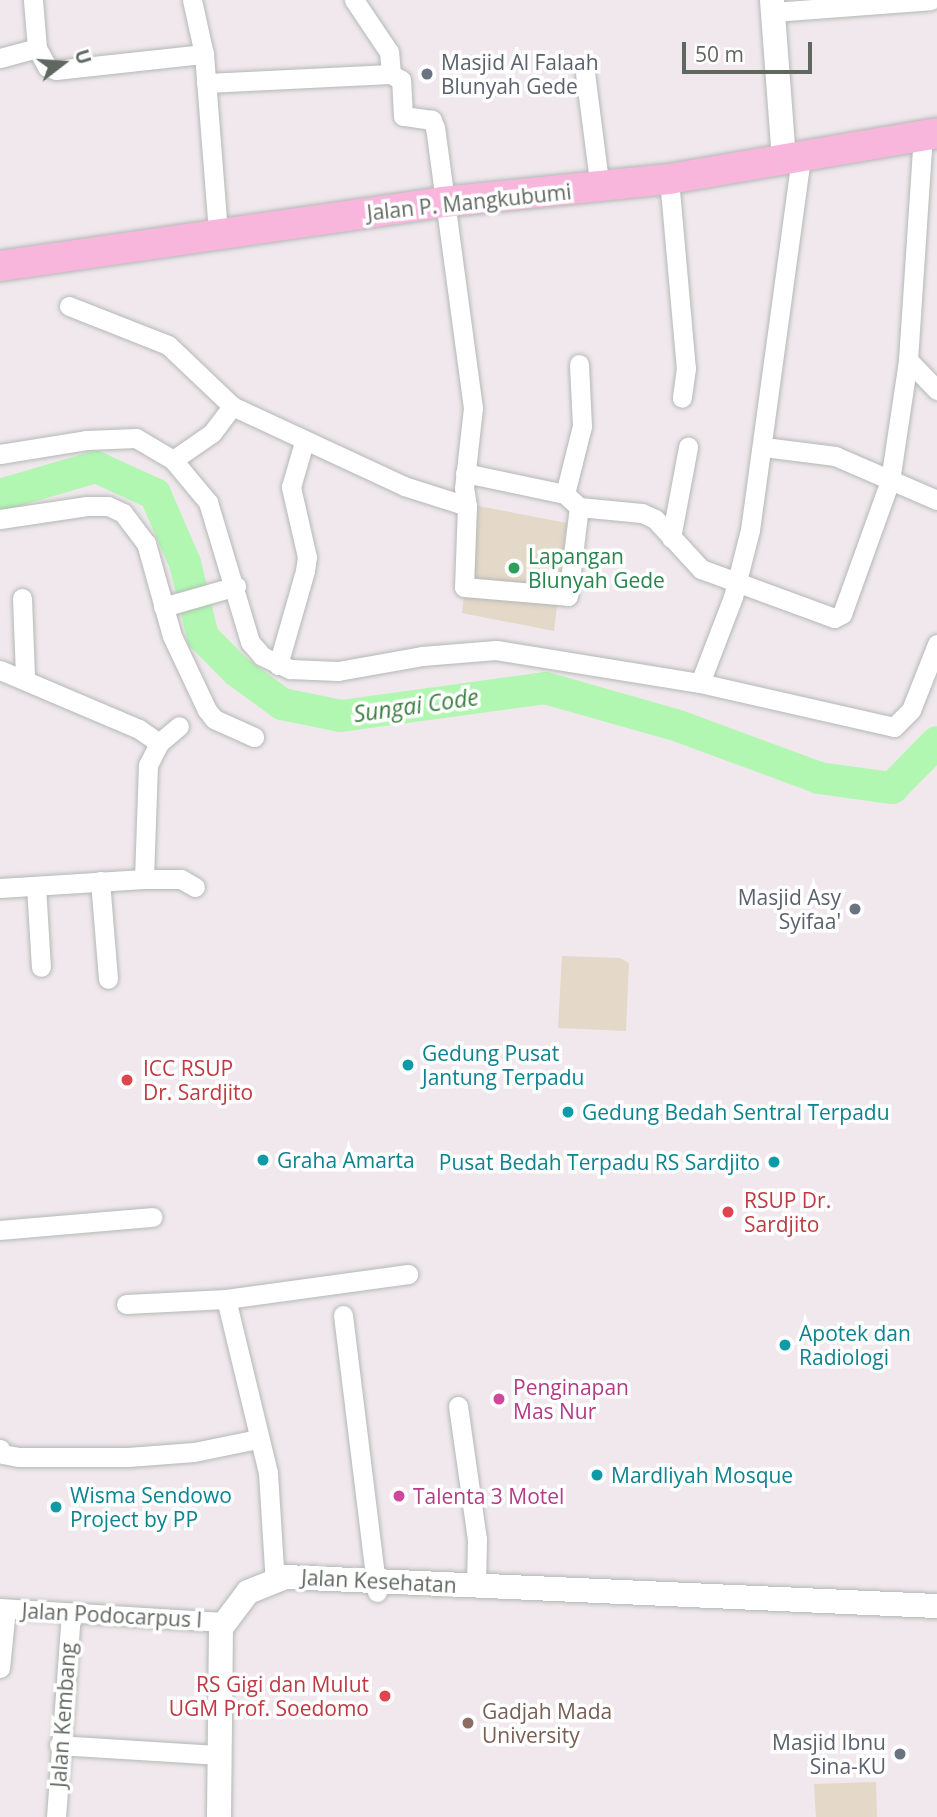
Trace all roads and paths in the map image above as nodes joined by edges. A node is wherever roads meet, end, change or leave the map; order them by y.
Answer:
1 (33, 0) edge
2 (192, 0) edge
3 (354, 0) edge
4 (931, 0) edge
5 (773, 6) edge
6 (37, 48) junction
7 (204, 54) junction
8 (0, 58) edge
9 (585, 72) dead end
10 (391, 74) junction
11 (206, 83) junction
12 (930, 134) edge
13 (793, 159) junction
14 (669, 179) junction
15 (600, 188) junction
16 (443, 202) junction
17 (218, 232) junction
18 (0, 266) edge
19 (69, 306) dead end
20 (908, 359) junction
21 (579, 364) dead end
22 (937, 390) edge
23 (682, 398) dead end
24 (232, 406) junction
25 (304, 442) junction
26 (688, 447) dead end
27 (764, 447) junction
28 (0, 454) edge
29 (173, 460) junction
30 (465, 473) junction
31 (890, 481) junction
32 (572, 500) junction
33 (937, 500) edge
34 (467, 506) junction
35 (0, 519) edge
36 (671, 538) junction
37 (737, 582) junction
38 (230, 588) junction
39 (23, 598) dead end
40 (168, 605) junction
41 (937, 644) edge
42 (278, 665) junction
43 (0, 670) edge
44 (25, 677) junction
45 (700, 683) junction
46 (179, 726) dead end
47 (254, 737) dead end
48 (159, 743) junction
49 (144, 878) junction
50 (100, 881) junction
51 (36, 886) junction
52 (195, 887) dead end
53 (0, 888) edge
54 (41, 967) dead end
55 (107, 979) dead end
56 (152, 1217) dead end
57 (0, 1230) edge
58 (408, 1274) dead end
59 (226, 1299) junction
60 (126, 1304) dead end
61 (343, 1315) dead end
62 (458, 1406) dead end
63 (258, 1439) junction
64 (0, 1449) edge
65 (275, 1583) junction
66 (476, 1586) junction
67 (376, 1587) junction
68 (418, 1589) junction
69 (578, 1596) junction
70 (937, 1606) edge
71 (3, 1609) edge
72 (866, 1609) junction
73 (71, 1613) junction
74 (937, 1618) edge
75 (224, 1622) junction
76 (0, 1668) edge
77 (59, 1745) junction
78 (219, 1755) junction
79 (56, 1817) edge
80 (219, 1817) edge

1 - 6 street
2 - 7 street
3 - 10 street
4 - 5 street
5 - 13 street
6 - 7 street
6 - 8 street
7 - 11 street
9 - 15 street
10 - 11 street
10 - 16 street
11 - 17 street
12 - 13 main road, Jalan P. Mangkubumi
12 - 20 street
13 - 14 main road, Jalan P. Mangkubumi
13 - 27 street
14 - 15 main road, Jalan P. Mangkubumi
14 - 23 street
15 - 16 main road, Jalan P. Mangkubumi
16 - 17 main road, Jalan P. Mangkubumi
16 - 30 street
17 - 18 main road, Jalan P. Mangkubumi
19 - 24 street
20 - 22 street
20 - 31 street
21 - 32 street
24 - 25 street
24 - 29 street
25 - 34 street
25 - 42 street
26 - 36 street
27 - 31 street
27 - 37 street
28 - 29 street
29 - 38 street
30 - 32 street
30 - 34 street
31 - 33 street
31 - 37 street
32 - 34 street
32 - 36 street
35 - 40 street
36 - 37 street
37 - 45 street
38 - 40 street
38 - 42 street
39 - 44 street
40 - 47 street
41 - 45 street
42 - 45 street
43 - 44 street
44 - 48 street
46 - 48 street
48 - 49 street
49 - 50 street
49 - 52 street
50 - 51 street
50 - 55 street
51 - 53 street
51 - 54 street
56 - 57 street
58 - 59 street
59 - 60 street
59 - 63 street
61 - 67 street
62 - 66 street
63 - 64 street
63 - 65 street
65 - 67 street, Jalan Kesehatan
65 - 75 street, Jalan Kesehatan
66 - 68 street, Jalan Kesehatan
66 - 69 street, Jalan Kesehatan
67 - 68 street, Jalan Kesehatan
68 - 69 street, Jalan Kesehatan
69 - 72 street, Jalan Kesehatan
70 - 72 street, Jalan Kesehatan
71 - 73 street, Jalan Podocarpus I
71 - 76 street
72 - 74 street, Jalan Kesehatan
73 - 75 street, Jalan Podocarpus I
73 - 77 street, Jalan Kembang
75 - 78 street
77 - 78 street
77 - 79 street, Jalan Kembang
78 - 80 street

